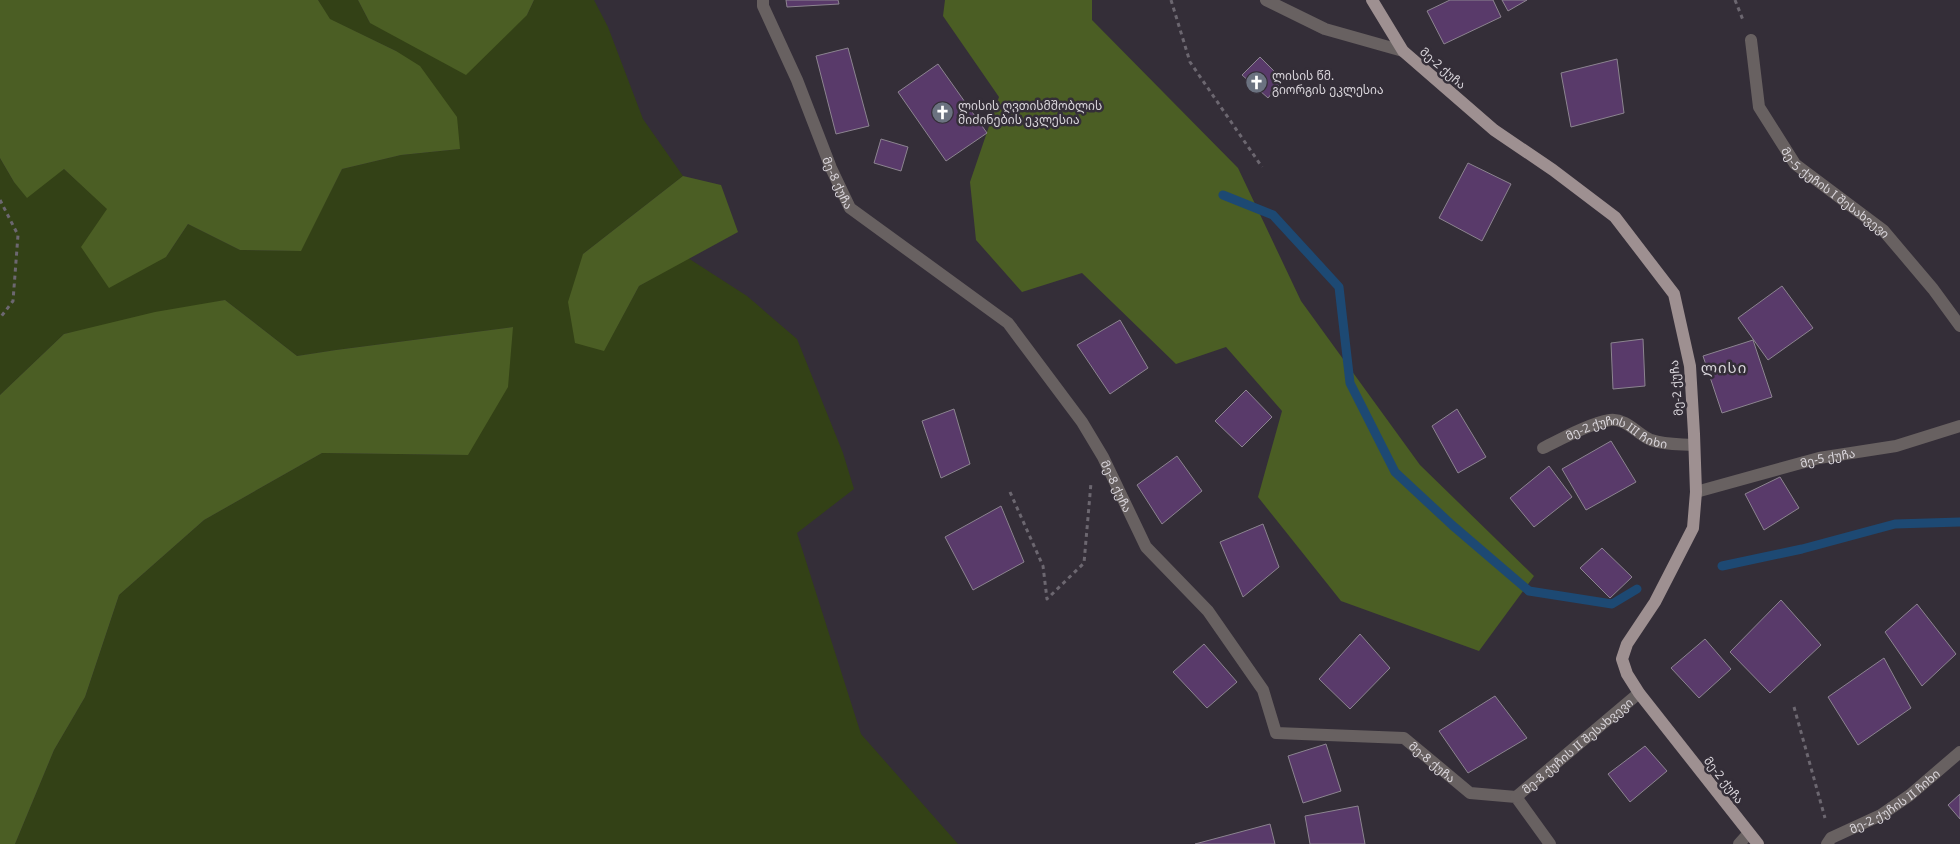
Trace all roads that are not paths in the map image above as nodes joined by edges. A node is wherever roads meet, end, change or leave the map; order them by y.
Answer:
1 (763, 0) edge
2 (1266, 0) edge
3 (1372, 0) edge
4 (1751, 40) dead end
5 (1402, 51) junction
6 (1960, 326) edge
7 (1960, 426) edge
8 (1693, 446) junction
9 (1543, 448) dead end
10 (1696, 492) junction
11 (1639, 693) junction
12 (1960, 752) edge
13 (1516, 797) junction
14 (1748, 834) junction
15 (1829, 841) edge
16 (1550, 844) edge
17 (1739, 844) edge
18 (1758, 844) edge

1 - 13 street, მე-8 ქუჩა
2 - 5 street
3 - 5 main road, მე-2 ქუჩა
4 - 6 street, მე-5 ქუჩის I შესახვევი
5 - 8 main road, მე-2 ქუჩა
7 - 10 street, მე-5 ქუჩა
8 - 9 street, მე-2 ქუჩის III ჩიხი
8 - 10 main road, მე-2 ქუჩა
10 - 11 main road, მე-2 ქუჩა
11 - 13 street, მე-8 ქუჩის II შესახვევი
11 - 14 main road, მე-2 ქუჩა
12 - 15 street, მე-2 ქუჩის II ჩიხი
13 - 16 street
14 - 17 street
14 - 18 main road, მე-2 ქუჩა

